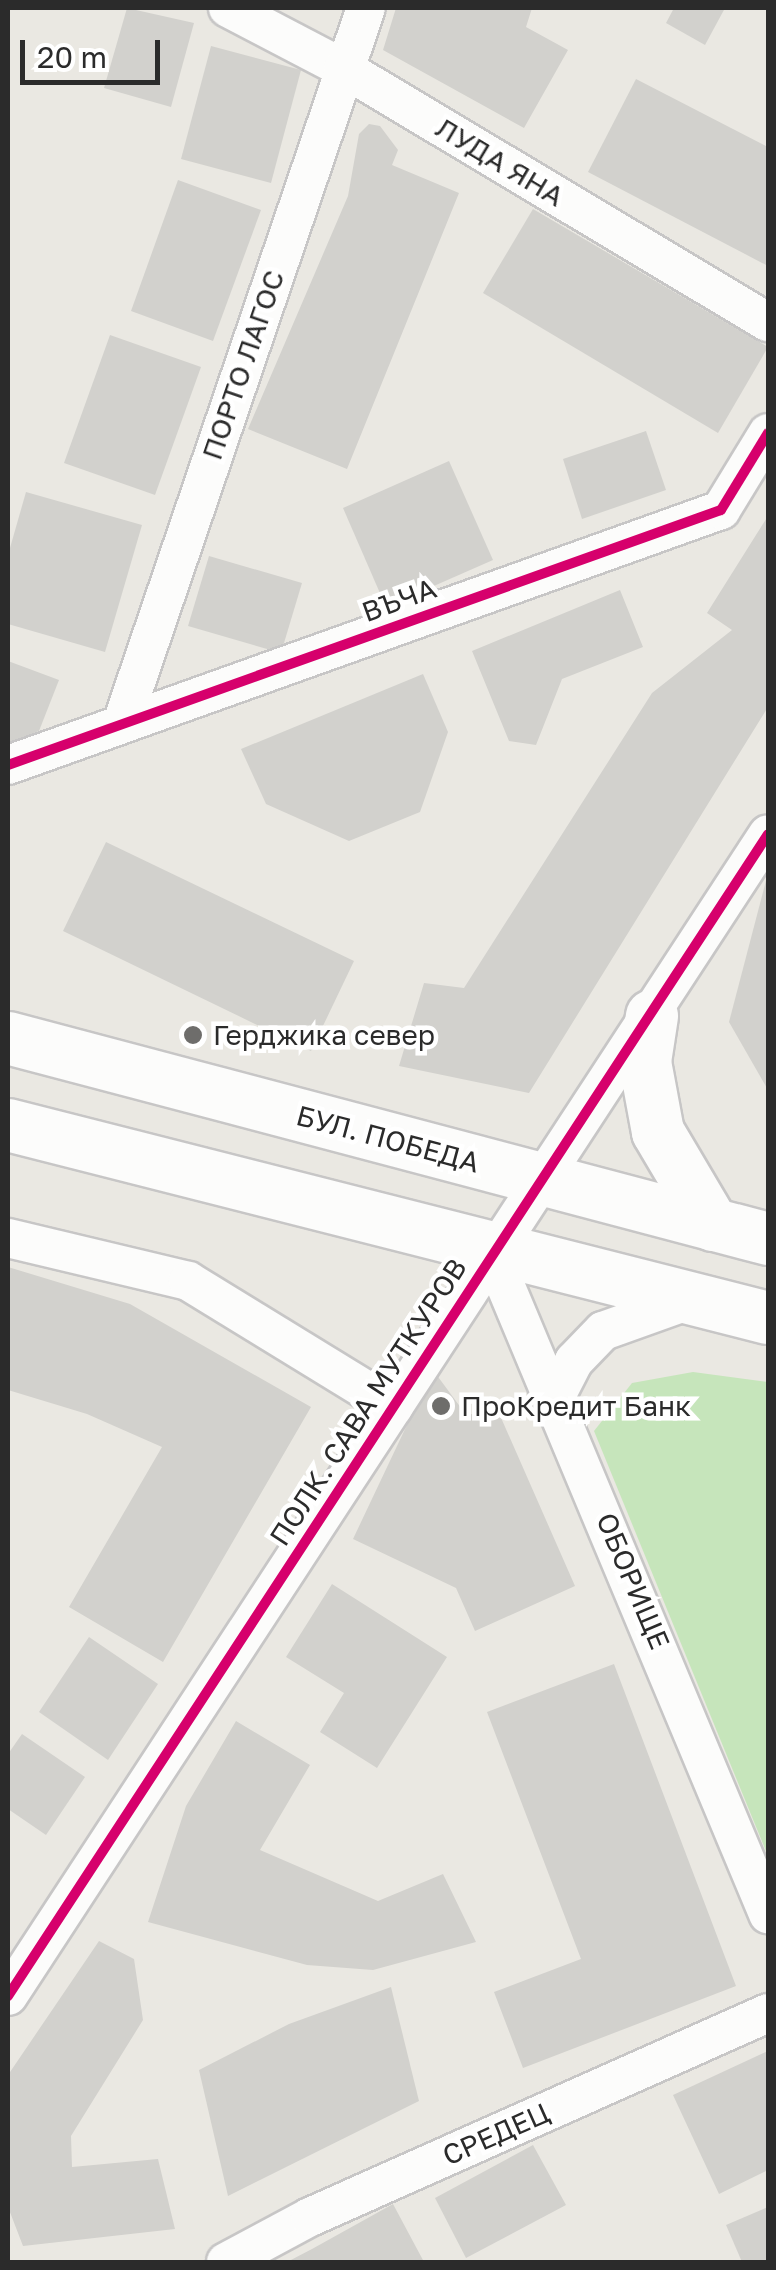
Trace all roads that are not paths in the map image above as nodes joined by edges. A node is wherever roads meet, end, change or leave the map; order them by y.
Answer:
1 (228, 8) edge
2 (366, 8) edge
3 (343, 68) junction
4 (768, 322) edge
5 (768, 433) edge
6 (122, 723) junction
7 (8, 765) edge
8 (768, 834) edge
9 (652, 1016) junction
10 (8, 1038) edge
11 (8, 1125) edge
12 (541, 1179) junction
13 (712, 1225) junction
14 (8, 1238) edge
15 (768, 1239) edge
16 (490, 1251) junction
17 (690, 1300) junction
18 (768, 1318) edge
19 (554, 1398) junction
20 (394, 1408) junction
21 (768, 1914) edge
22 (8, 1996) edge
23 (768, 2013) edge
24 (226, 2262) edge

1 - 3 street, ЛУДА ЯНА
2 - 3 street, ПОРТО ЛАГОС
3 - 4 street, ЛУДА ЯНА
3 - 6 street, ПОРТО ЛАГОС
5 - 6 street, ВЪЧА
6 - 7 street, ВЪЧА
8 - 9 street, ПОЛК. САВА МУТКУРОВ
9 - 12 street, ПОЛК. САВА МУТКУРОВ
9 - 13 main road
10 - 12 main road, БУЛ. ПОБЕДА
11 - 16 main road
12 - 13 main road, БУЛ. ПОБЕДА
12 - 16 street, ПОЛК. САВА МУТКУРОВ
13 - 15 main road, БУЛ. ПОБЕДА
14 - 20 street
16 - 17 main road
16 - 19 street, ОБОРИЩЕ
16 - 20 street, ПОЛК. САВА МУТКУРОВ
17 - 18 main road
17 - 19 street
19 - 21 street, ОБОРИЩЕ
20 - 22 street, ПОЛК. САВА МУТКУРОВ
23 - 24 street, СРЕДЕЦ

